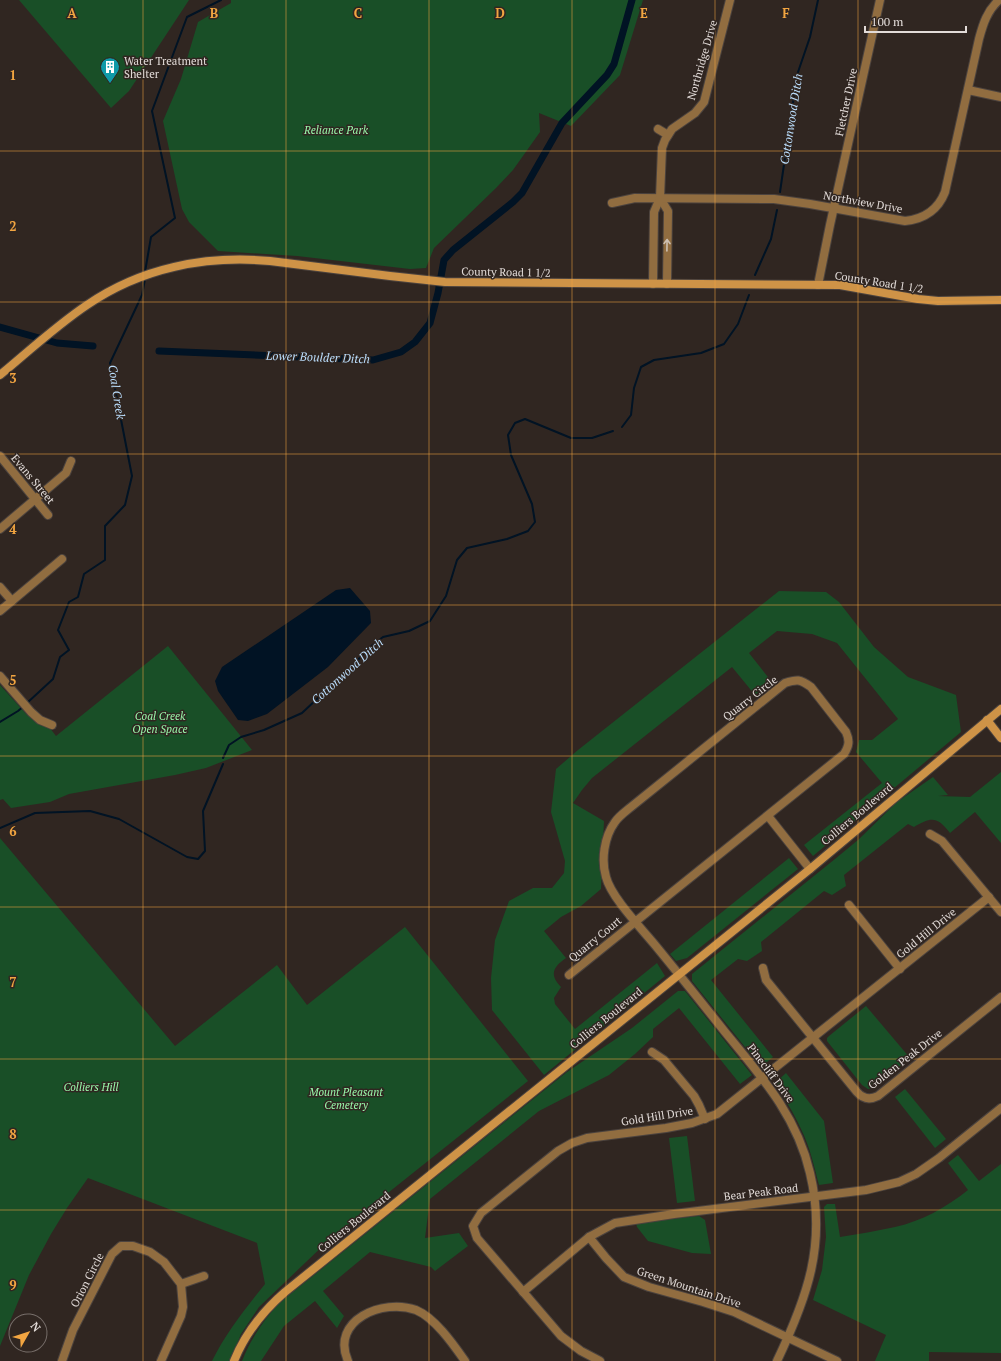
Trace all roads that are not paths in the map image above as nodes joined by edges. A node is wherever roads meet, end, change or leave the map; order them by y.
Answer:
1 (730, 0) edge
2 (880, 0) edge
3 (998, 0) edge
4 (968, 90) junction
5 (1001, 97) edge
6 (658, 129) dead end
7 (668, 135) junction
8 (660, 198) junction
9 (612, 203) dead end
10 (834, 208) junction
11 (653, 284) junction
12 (667, 284) junction
13 (818, 285) junction
14 (1001, 300) edge
15 (0, 375) edge
16 (0, 456) edge
17 (71, 461) dead end
18 (36, 500) junction
19 (48, 515) dead end
20 (0, 529) edge
21 (62, 559) dead end
22 (0, 587) edge
23 (12, 601) junction
24 (0, 610) edge
25 (0, 676) edge
26 (1001, 709) edge
27 (987, 720) junction
28 (52, 725) dead end
29 (1001, 738) edge
30 (768, 816) junction
31 (930, 834) dead end
32 (810, 869) junction
33 (988, 897) junction
34 (849, 905) dead end
35 (1001, 912) edge
36 (636, 921) junction
37 (764, 968) dead end
38 (900, 969) junction
39 (679, 974) junction
40 (569, 975) dead end
41 (1001, 997) edge
42 (812, 1038) junction
43 (652, 1052) dead end
44 (763, 1078) junction
45 (1001, 1108) edge
46 (705, 1119) junction
47 (815, 1196) junction
48 (589, 1237) junction
49 (204, 1276) dead end
50 (181, 1284) junction
51 (523, 1292) junction
52 (788, 1338) junction
53 (246, 1339) junction
54 (62, 1361) edge
55 (161, 1361) edge
56 (234, 1361) edge
57 (238, 1361) edge
58 (348, 1361) edge
59 (464, 1361) edge
60 (600, 1361) edge
61 (777, 1361) edge
62 (837, 1361) edge

1 - 7 street, Northridge Drive
2 - 10 street, Fletcher Drive
3 - 4 street, Northview Drive
4 - 5 street
4 - 10 street, Northview Drive
6 - 7 street
7 - 8 street, Northridge Drive
8 - 9 street, Northview Drive
8 - 10 street, Northview Drive
8 - 11 street, Northridge Drive
12 -> 8 street, Northridge Drive
10 - 13 street, Fletcher Drive
11 - 12 street, County Road 1 1/2
11 - 15 street, County Road 1 1/2
12 - 13 street, County Road 1 1/2
13 - 14 street, County Road 1 1/2
16 - 18 street, Evans Street
17 - 18 street
18 - 19 street, Evans Street
18 - 20 street
21 - 23 street
22 - 23 street
23 - 24 street
25 - 28 street
26 - 27 street, Colliers Boulevard
27 - 29 street
27 - 32 street, Colliers Boulevard
30 - 32 street
30 - 36 street, Quarry Circle
30 - 36 street, Quarry Circle
31 - 33 street
32 - 39 street, Colliers Boulevard
33 - 35 street
33 - 38 street, Gold Hill Drive
34 - 38 street
36 - 39 street, Quarry Circle
36 - 40 street, Quarry Court
37 - 42 street
38 - 42 street, Gold Hill Drive
39 - 44 street, Pinecliff Drive
39 - 53 street, Colliers Boulevard
41 - 42 street, Golden Peak Drive
42 - 44 street, Gold Hill Drive
43 - 46 street
44 - 46 street, Gold Hill Drive
44 - 47 street, Pinecliff Drive
45 - 47 street, Bear Peak Road
46 - 51 street, Gold Hill Drive
47 - 48 street, Bear Peak Road
47 - 52 street, Pinecliff Drive
48 - 51 street, Bear Peak Road
48 - 52 street, Green Mountain Drive
49 - 50 street
50 - 54 street, Orion Circle
50 - 55 street
51 - 60 street, Gold Hill Drive
52 - 61 street, Pinecliff Drive
52 - 62 street, Green Mountain Drive
53 - 56 street, Colliers Boulevard
53 - 57 street, Colliers Boulevard
58 - 59 street

